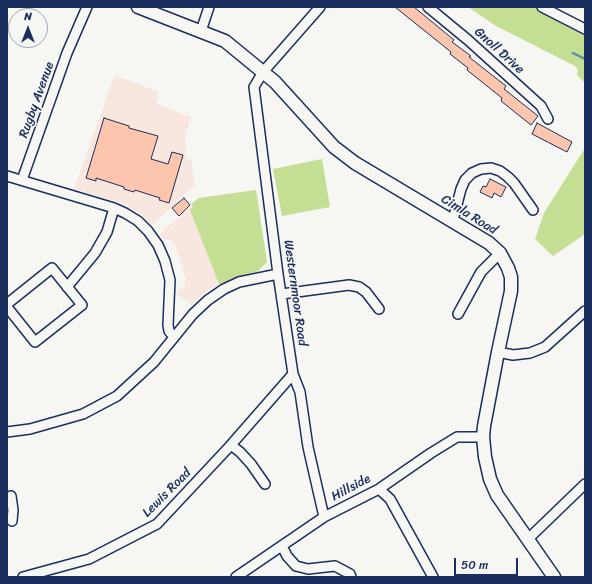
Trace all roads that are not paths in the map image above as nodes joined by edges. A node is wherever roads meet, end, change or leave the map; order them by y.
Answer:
1 (87, 7) edge
2 (138, 7) edge
3 (209, 7) edge
4 (320, 7) edge
5 (428, 7) edge
6 (542, 7) edge
7 (585, 29) edge
8 (201, 31) junction
9 (263, 72) junction
10 (548, 119) dead end
11 (7, 176) edge
12 (22, 180) junction
13 (114, 208) junction
14 (533, 210) dead end
15 (453, 220) junction
16 (500, 253) junction
17 (278, 274) junction
18 (67, 287) junction
19 (282, 294) junction
20 (7, 305) edge
21 (379, 309) dead end
22 (585, 311) edge
23 (458, 314) dead end
24 (174, 337) junction
25 (498, 352) junction
26 (293, 374) junction
27 (7, 432) edge
28 (483, 437) junction
29 (231, 445) junction
30 (265, 484) dead end
31 (585, 484) edge
32 (379, 489) junction
33 (11, 496) dead end
34 (324, 517) junction
35 (12, 520) dead end
36 (527, 540) junction
37 (282, 546) junction
38 (22, 577) edge
39 (236, 577) edge
40 (351, 577) edge
41 (432, 577) edge
42 (554, 577) edge

1 - 12 street, Rugby Avenue
2 - 8 main road, Cimla Road
3 - 8 street
4 - 9 street, Westernmoor Road
5 - 10 street, Gnoll Drive
6 - 7 street
8 - 9 main road, Cimla Road
9 - 15 main road, Cimla Road
9 - 17 street, Westernmoor Road
11 - 12 street
12 - 13 street
13 - 18 street
13 - 24 street
14 - 15 street
15 - 16 main road, Cimla Road
16 - 23 street
16 - 25 main road, Cimla Road
17 - 19 street, Westernmoor Road
17 - 24 street
18 - 20 street
18 - 20 street
19 - 21 street
19 - 26 street, Westernmoor Road
22 - 25 street
24 - 27 street
25 - 28 main road, Cimla Road
26 - 29 street, Lewis Road
26 - 34 street, Westernmoor Road
28 - 32 street, Hillside
28 - 36 main road, Cimla Road
29 - 30 street
29 - 38 street, Lewis Road
31 - 36 street
32 - 34 street, Hillside
32 - 41 street
33 - 35 street
34 - 37 street, Hillside
36 - 42 main road, Cimla Road
37 - 39 street, Hillside
37 - 40 street

